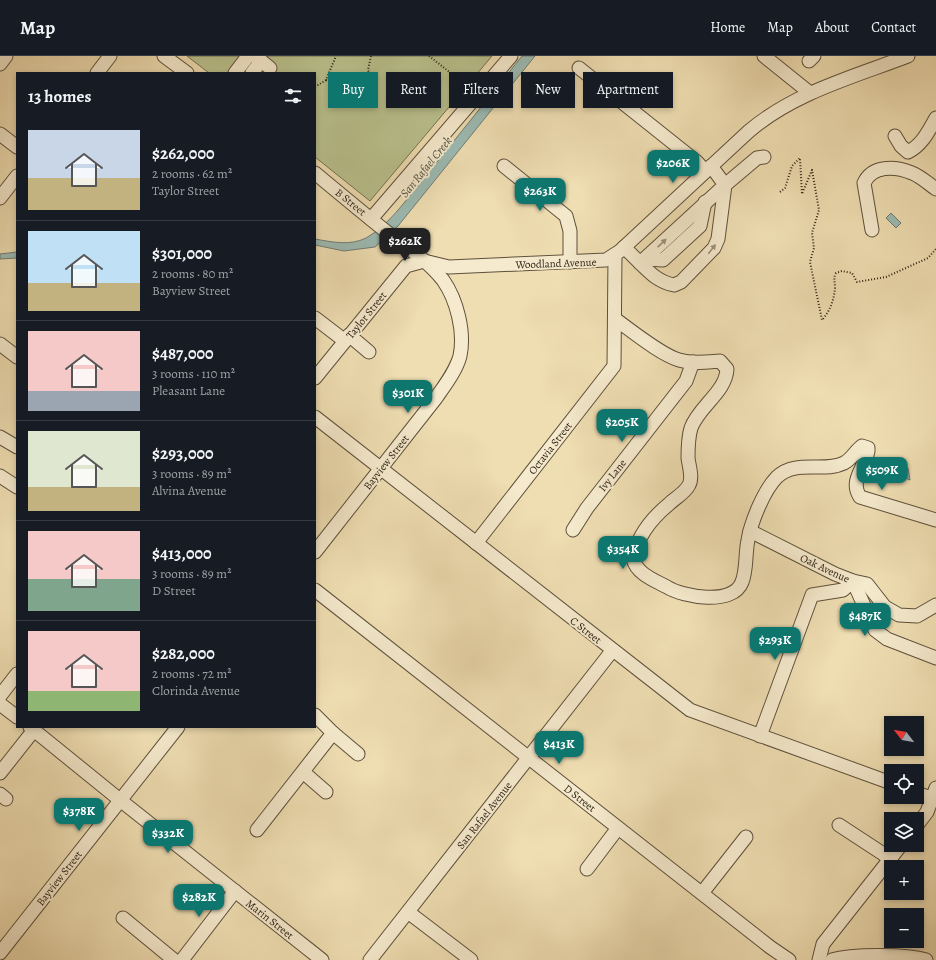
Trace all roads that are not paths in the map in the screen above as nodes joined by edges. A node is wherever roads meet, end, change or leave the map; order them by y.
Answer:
1 (6, 56) edge
2 (110, 56) edge
3 (164, 56) edge
4 (248, 56) edge
5 (511, 56) edge
6 (764, 56) edge
7 (908, 56) edge
8 (262, 62) edge
9 (0, 64) edge
10 (579, 68) dead end
11 (98, 72) edge
12 (186, 72) edge
13 (236, 72) edge
14 (253, 72) edge
15 (810, 93) junction
16 (936, 118) edge
17 (0, 134) edge
18 (895, 136) dead end
19 (16, 146) edge
20 (764, 157) dead end
21 (504, 166) dead end
22 (708, 169) junction
23 (316, 174) edge
24 (16, 177) edge
25 (725, 185) junction
26 (936, 189) edge
27 (0, 198) edge
28 (371, 219) junction
29 (872, 230) dead end
30 (619, 251) junction
31 (424, 261) junction
32 (642, 261) junction
33 (570, 262) junction
34 (316, 319) edge
35 (615, 319) junction
36 (347, 338) junction
37 (0, 344) edge
38 (369, 352) dead end
39 (16, 356) edge
40 (693, 362) junction
41 (316, 377) edge
42 (316, 418) edge
43 (0, 438) edge
44 (16, 446) edge
45 (382, 468) junction
46 (0, 476) edge
47 (16, 486) edge
48 (936, 520) edge
49 (573, 530) dead end
50 (750, 530) junction
51 (476, 543) junction
52 (316, 551) edge
53 (853, 582) junction
54 (316, 591) edge
55 (936, 605) edge
56 (612, 651) junction
57 (936, 658) edge
58 (16, 675) edge
59 (0, 696) edge
60 (0, 704) edge
61 (16, 716) edge
62 (316, 716) edge
63 (177, 728) edge
64 (32, 729) edge
65 (334, 733) junction
66 (760, 736) junction
67 (358, 754) dead end
68 (528, 757) junction
69 (303, 772) junction
70 (0, 773) edge
71 (884, 780) edge
72 (326, 792) dead end
73 (924, 794) edge
74 (935, 795) edge
75 (120, 800) junction
76 (924, 816) edge
77 (839, 826) dead end
78 (618, 828) junction
79 (257, 830) dead end
80 (746, 837) dead end
81 (896, 852) edge
82 (891, 859) junction
83 (587, 869) dead end
84 (235, 891) junction
85 (702, 893) junction
86 (408, 912) junction
87 (123, 918) dead end
88 (0, 953) edge
89 (174, 960) edge
90 (182, 960) edge
91 (322, 960) edge
92 (370, 960) edge
93 (471, 960) edge
94 (789, 960) edge
95 (819, 960) edge
96 (832, 960) edge
97 (926, 960) edge

1 - 9 street
2 - 11 street
3 - 12 street
4 - 13 street
5 - 28 street
6 - 15 street
7 - 15 street, Woodland Avenue
8 - 14 street
10 - 22 street
15 - 22 street, Woodland Avenue
16 - 18 street
17 - 19 street
20 - 25 street
21 - 33 street
22 - 25 street
22 - 30 street, Woodland Avenue
23 - 28 street, B Street
24 - 27 street
32 -> 25 street
32 -> 25 street
26 - 29 street
28 - 31 street, B Street
30 - 32 street
30 - 33 street, Woodland Avenue
30 - 35 street, Octavia Street
31 - 33 street, Woodland Avenue
31 - 36 street, Taylor Street
31 - 45 street, Bayview Street
34 - 36 street
35 - 40 street
35 - 51 street, Octavia Street
36 - 38 street
36 - 41 street, Taylor Street
37 - 39 street
40 - 49 street, Ivy Lane
40 - 50 street
42 - 45 street, C Street
43 - 44 street
45 - 51 street, C Street
45 - 52 street, Bayview Street
46 - 47 street
48 - 50 street
50 - 53 street, Oak Avenue
51 - 56 street, C Street
53 - 55 street, Oak Avenue
53 - 57 street
53 - 66 street
54 - 68 street, D Street
56 - 66 street, C Street
56 - 68 street, San Rafael Avenue
58 - 59 street
60 - 61 street
62 - 65 street
63 - 75 street, Bayview Street
64 - 70 street
64 - 75 street, Marin Street
65 - 67 street
65 - 69 street
66 - 71 street, C Street
68 - 78 street, D Street
68 - 86 street, San Rafael Avenue
69 - 72 street
69 - 79 street
73 - 74 street
74 - 76 street
75 - 84 street, Marin Street
75 - 88 street, Bayview Street
77 - 82 street
78 - 83 street
78 - 85 street, D Street
80 - 85 street
81 - 82 street
82 - 95 street
84 - 90 street
84 - 91 street, Marin Street
85 - 94 street, D Street
86 - 92 street, San Rafael Avenue
86 - 93 street
87 - 89 street
96 - 97 street

